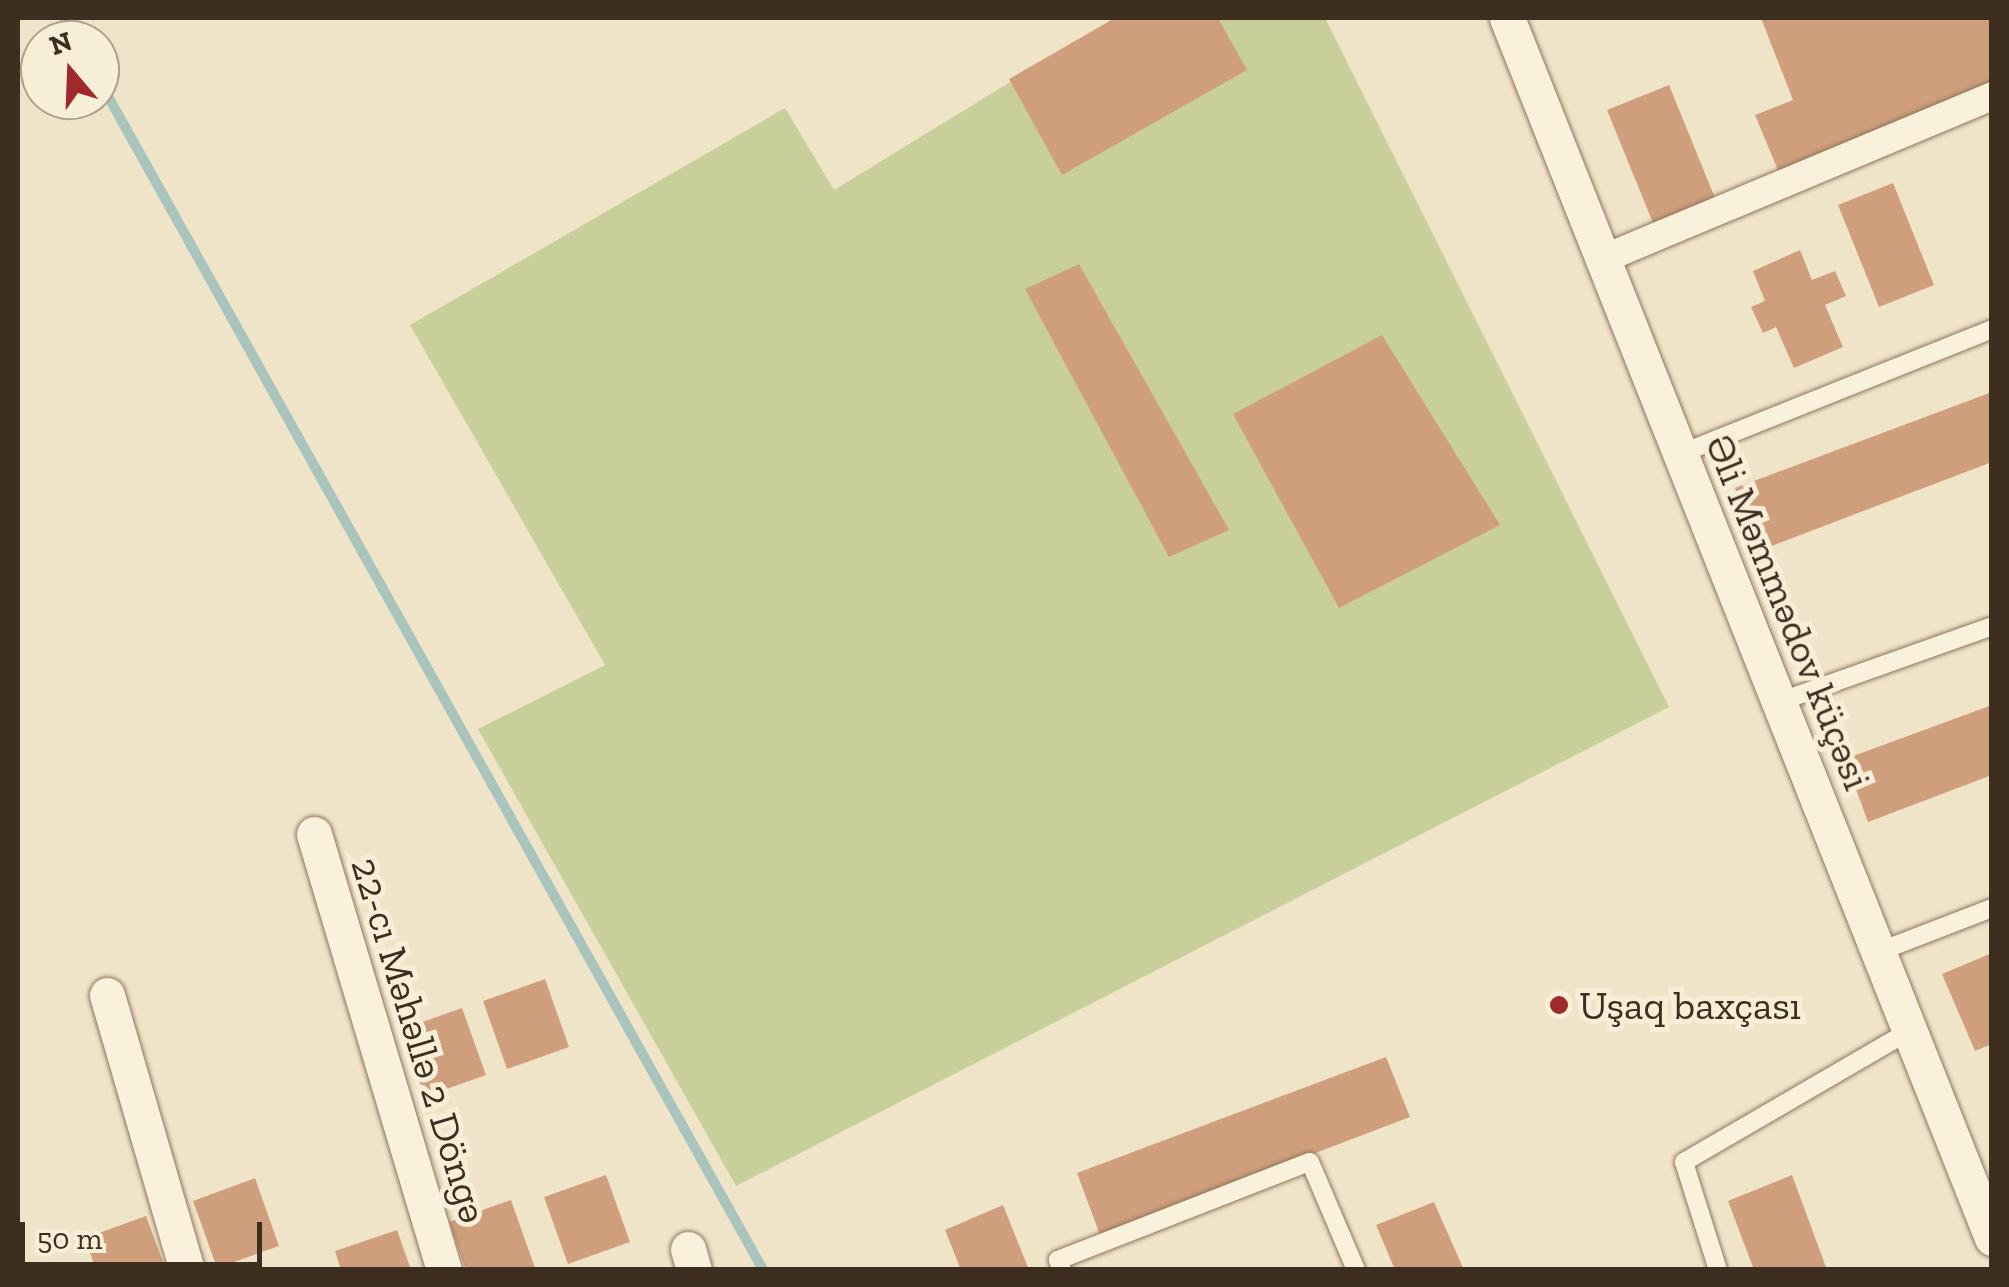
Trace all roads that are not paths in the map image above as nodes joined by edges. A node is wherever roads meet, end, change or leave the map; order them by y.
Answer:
1 (1507, 18) edge
2 (1992, 96) edge
3 (1603, 258) junction
4 (1992, 329) edge
5 (1680, 454) junction
6 (1992, 626) edge
7 (1778, 702) junction
8 (314, 834) dead end
9 (1992, 908) edge
10 (1878, 952) junction
11 (107, 996) dead end
12 (1909, 1030) junction
13 (1988, 1219) edge
14 (187, 1270) edge
15 (444, 1270) edge
16 (1062, 1270) edge
17 (1356, 1270) edge
18 (1718, 1270) edge

1 - 3 street, Əli Məmmədov küçəsi
2 - 3 street
3 - 5 street, Əli Məmmədov küçəsi
4 - 5 lane
5 - 7 street, Əli Məmmədov küçəsi
6 - 7 lane
7 - 10 street, Əli Məmmədov küçəsi
8 - 15 street, 22-cı Məhəllə 2 Döngə
9 - 10 lane
10 - 12 street, Əli Məmmədov küçəsi
11 - 14 street
12 - 13 street, Əli Məmmədov küçəsi
12 - 18 lane
16 - 17 lane

